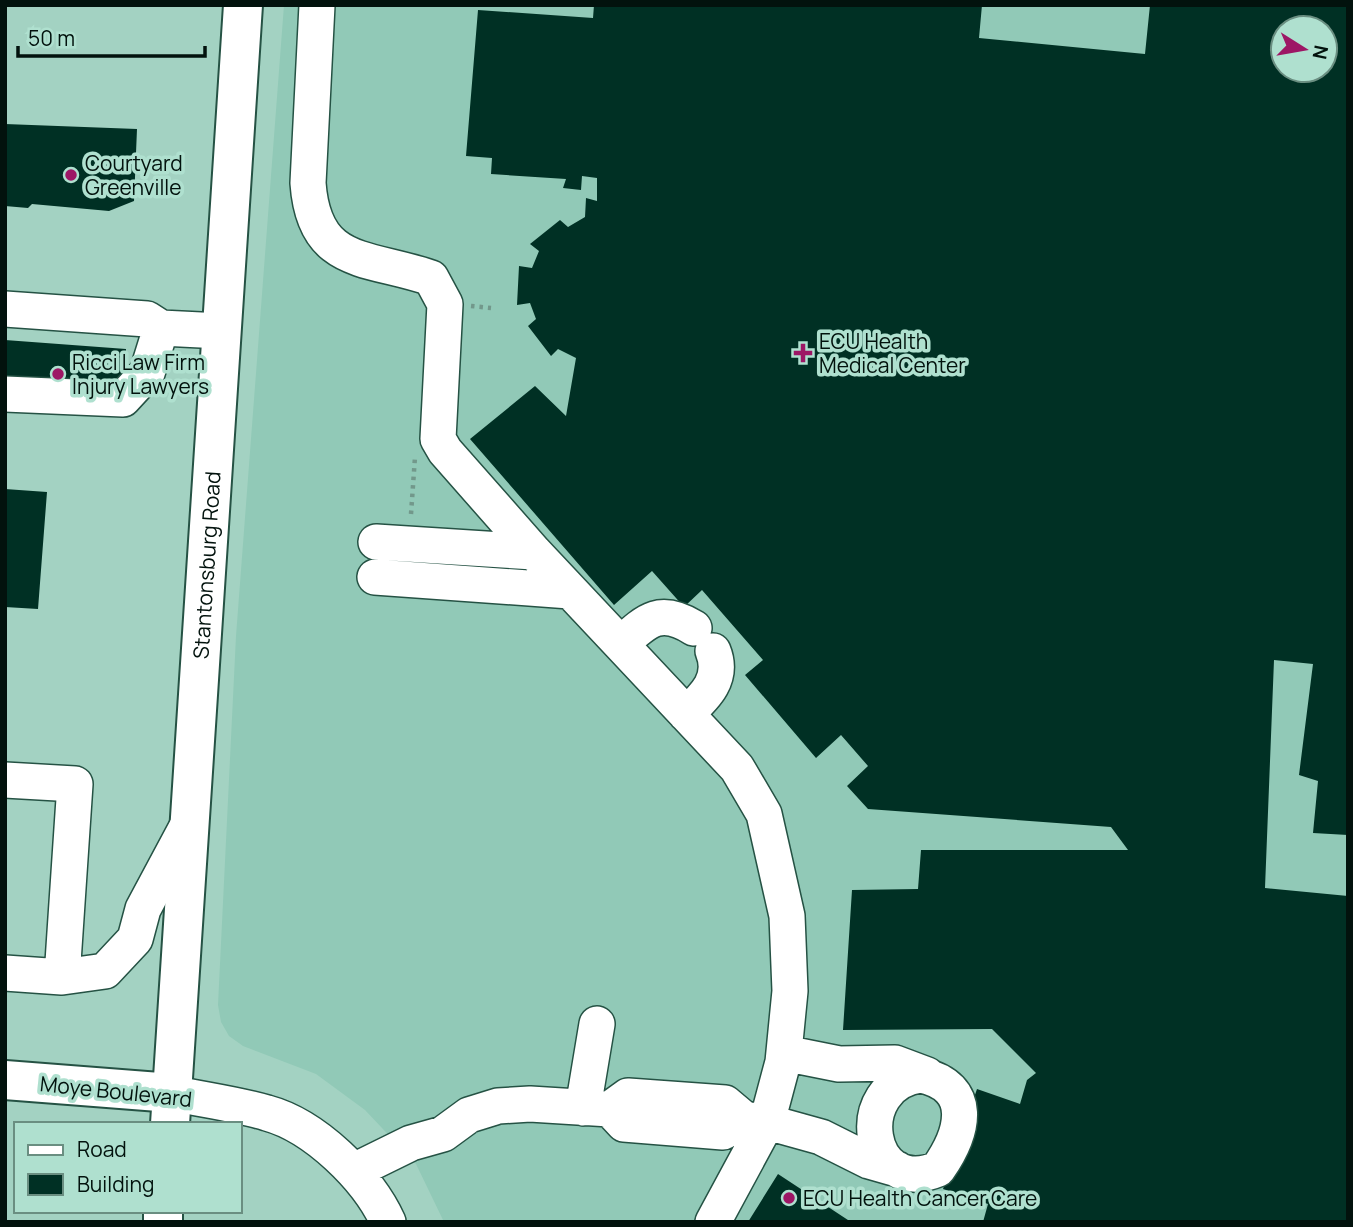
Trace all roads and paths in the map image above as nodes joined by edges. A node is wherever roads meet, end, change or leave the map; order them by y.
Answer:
1 (243, 5) edge
2 (317, 5) edge
3 (5, 309) edge
4 (161, 328) junction
5 (221, 331) junction
6 (5, 394) edge
7 (552, 571) junction
8 (621, 644) junction
9 (686, 714) junction
10 (5, 780) edge
11 (189, 823) junction
12 (5, 973) edge
13 (62, 977) junction
14 (597, 1024) dead end
15 (783, 1053) junction
16 (934, 1077) junction
17 (5, 1080) edge
18 (171, 1108) edge
19 (597, 1109) junction
20 (755, 1120) junction
21 (897, 1169) junction
22 (354, 1171) junction
23 (388, 1222) edge
24 (713, 1222) edge

1 - 5 main road, Stantonsburg Road
2 - 7 street
3 - 4 street
4 - 5 street
4 - 6 street
5 - 11 main road, Stantonsburg Road
7 - 7 street
7 - 8 street
8 - 9 street
8 - 9 street
9 - 15 street
10 - 13 street
11 - 13 street
11 - 18 main road, Stantonsburg Road
12 - 13 street
14 - 19 street
15 - 16 street
15 - 20 street
16 - 21 street
16 - 21 street
17 - 18 main road, Moye Boulevard
18 - 22 street, Moye Boulevard
19 - 20 street
19 - 22 street
20 - 21 street
20 - 24 street
22 - 23 street, Moye Boulevard

